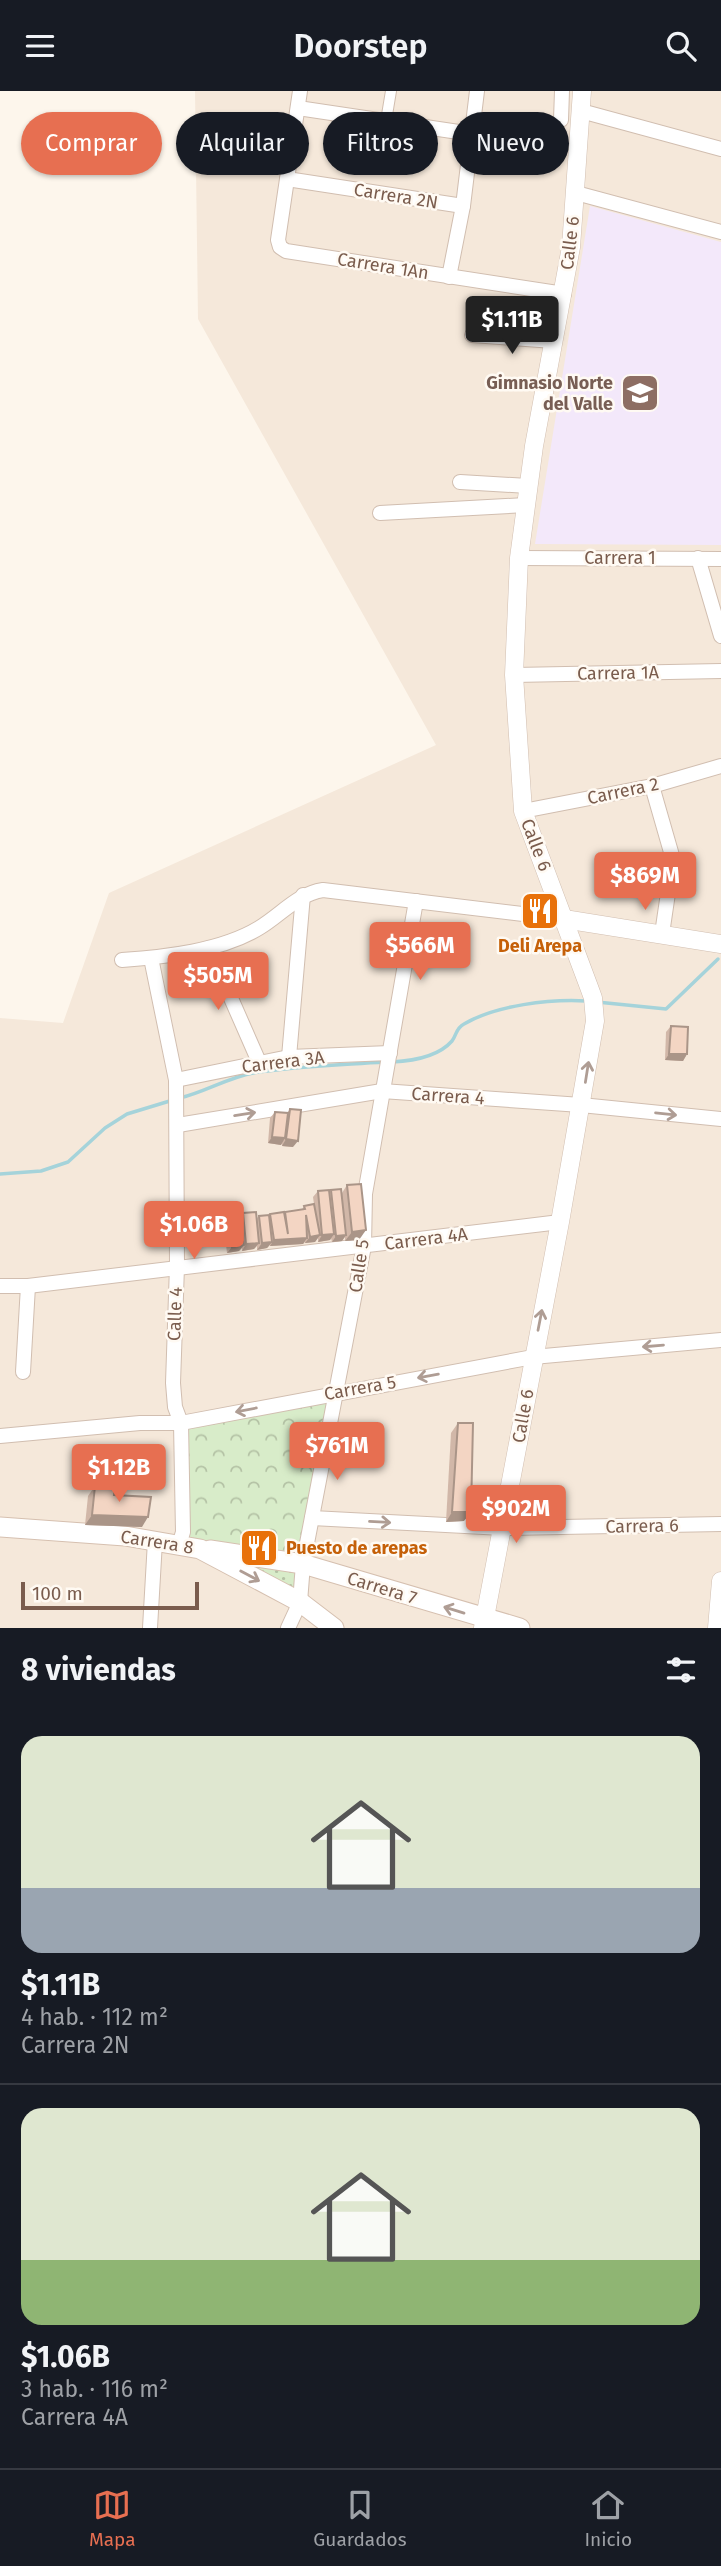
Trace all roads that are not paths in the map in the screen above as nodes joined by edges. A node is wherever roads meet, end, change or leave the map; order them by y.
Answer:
1 (300, 91) edge
2 (391, 91) edge
3 (477, 91) edge
4 (562, 91) edge
5 (582, 91) edge
6 (298, 108) junction
7 (581, 111) junction
8 (325, 112) edge
9 (388, 112) edge
10 (475, 112) edge
11 (561, 112) edge
12 (721, 149) edge
13 (467, 175) edge
14 (287, 179) junction
15 (576, 193) junction
16 (463, 206) junction
17 (721, 232) edge
18 (449, 277) junction
19 (564, 294) junction
20 (472, 335) dead end
21 (554, 341) junction
22 (460, 482) dead end
23 (528, 486) junction
24 (526, 505) junction
25 (380, 513) dead end
26 (519, 558) junction
27 (698, 558) junction
28 (721, 559) edge
29 (721, 636) edge
30 (721, 671) edge
31 (514, 675) junction
32 (721, 766) edge
33 (652, 786) junction
34 (523, 811) junction
35 (303, 895) junction
36 (416, 901) junction
37 (564, 919) junction
38 (662, 935) junction
39 (721, 944) edge
40 (209, 948) junction
41 (151, 958) junction
42 (122, 960) dead end
43 (289, 1057) junction
44 (389, 1060) junction
45 (259, 1062) junction
46 (177, 1084) junction
47 (382, 1091) junction
48 (581, 1105) junction
49 (721, 1119) edge
50 (178, 1125) junction
51 (560, 1222) junction
52 (364, 1246) junction
53 (177, 1266) junction
54 (0, 1286) edge
55 (28, 1286) junction
56 (721, 1340) edge
57 (533, 1357) junction
58 (23, 1372) dead end
59 (337, 1392) junction
60 (181, 1423) junction
61 (0, 1436) edge
62 (312, 1518) junction
63 (721, 1524) edge
64 (0, 1527) edge
65 (503, 1528) junction
66 (155, 1541) junction
67 (179, 1545) junction
68 (200, 1549) junction
69 (303, 1564) junction
70 (721, 1581) edge
71 (300, 1602) junction
72 (485, 1624) edge
73 (150, 1628) edge
74 (288, 1628) edge
75 (334, 1628) edge
76 (520, 1628) edge
77 (717, 1628) edge

1 - 6 street
2 - 9 street
3 - 10 street
4 - 11 street
5 - 7 street, Calle 6
6 - 8 street
6 - 14 street
7 - 12 street
7 - 15 street, Calle 6
13 - 16 street
14 - 16 street, Carrera 2N
14 - 18 street, Carrera 1An
15 - 17 street
15 - 19 street, Calle 6
16 - 18 street
18 - 19 street, Carrera 1An
19 - 21 street, Calle 6
20 - 21 street
21 - 23 street, Calle 6
22 - 23 street
23 - 24 street, Calle 6
24 - 25 street
24 - 26 street, Calle 6
26 - 27 street, Carrera 1
26 - 31 street, Calle 6
27 - 28 street, Carrera 1
27 - 29 street
30 - 31 street, Carrera 1A
31 - 34 street, Calle 6
32 - 33 street, Carrera 2
33 - 34 street, Carrera 2
33 - 38 street
34 - 37 street, Calle 6
35 - 36 street
35 - 40 street
35 - 43 street
36 - 37 street
36 - 44 street, Calle 5
37 - 38 street
48 -> 37 street, Calle 6
38 - 39 street
40 - 41 street
40 - 45 street
41 - 42 street
41 - 46 street, Calle 4
43 - 44 street, Carrera 3A
43 - 45 street, Carrera 3A
44 - 47 street, Calle 5
45 - 46 street, Carrera 3A
46 - 50 street, Calle 4
47 - 48 street, Carrera 4
50 -> 47 street, Carrera 4
47 - 52 street, Calle 5
48 -> 49 street, Carrera 4
48 - 51 street, Calle 6
50 - 53 street, Calle 4
51 - 52 street, Carrera 4A
57 -> 51 street, Calle 6
52 - 53 street, Carrera 4A
52 - 59 street, Calle 5
53 - 55 street, Carrera 4A
53 - 60 street, Calle 4
54 - 55 street, Carrera 4A
55 - 58 street
56 -> 57 street, Carrera 5
57 -> 59 street, Carrera 5
57 - 65 street, Calle 6
59 -> 60 street, Carrera 5
59 - 62 street, Calle 5
60 - 61 street, Carrera 5
60 - 67 street, Calle 4
62 -> 65 street, Carrera 6
62 - 69 street, Calle 5
63 - 65 street, Carrera 6
64 - 66 main road, Carrera 8
65 - 72 street, Calle 6
66 - 67 main road, Carrera 8
66 - 73 street
67 - 68 main road, Carrera 8
68 - 69 main road, Carrera 7
68 -> 71 main road, Carrera 8
69 - 71 street, Calle 5
72 -> 69 main road, Carrera 7
70 - 77 street
71 - 74 street, Calle 5
71 - 75 main road, Carrera 8
72 - 76 main road, Carrera 7

